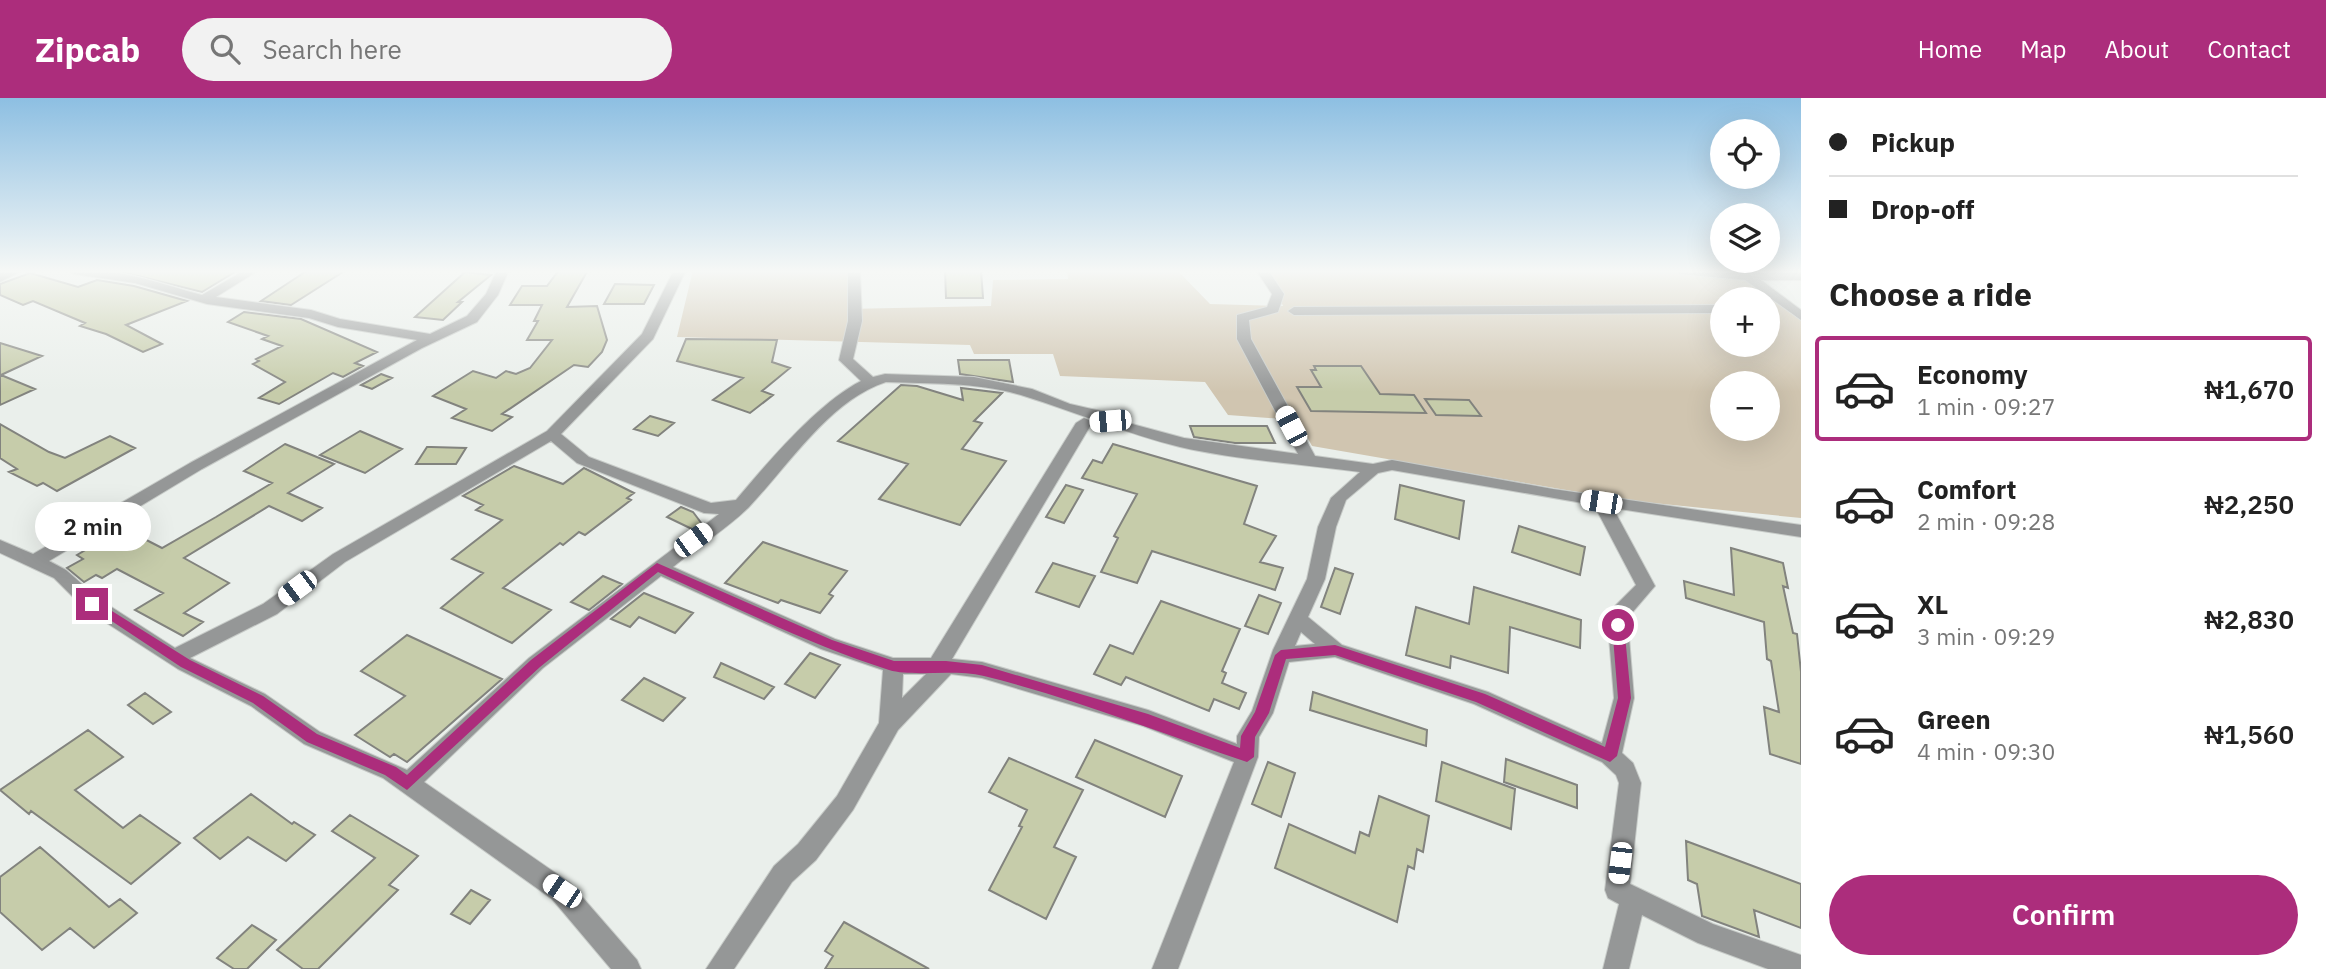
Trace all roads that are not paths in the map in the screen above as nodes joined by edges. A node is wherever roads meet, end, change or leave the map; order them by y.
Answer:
1 (287, 311) edge
2 (480, 311) edge
3 (660, 311) edge
4 (855, 311) edge
5 (1267, 311) edge
6 (1294, 311) dead end
7 (1370, 311) edge
8 (1780, 312) edge
9 (1798, 313) edge
10 (432, 338) junction
11 (870, 382) junction
12 (1065, 407) junction
13 (1110, 421) junction
14 (1084, 423) junction
15 (552, 435) junction
16 (1309, 459) junction
17 (1377, 468) junction
18 (1601, 502) junction
19 (711, 518) junction
20 (1801, 531) edge
21 (0, 547) edge
22 (34, 562) junction
23 (657, 567) junction
24 (1297, 618) junction
25 (1335, 650) junction
26 (1281, 655) junction
27 (174, 657) junction
28 (893, 666) junction
29 (941, 666) junction
30 (890, 724) junction
31 (1610, 756) junction
32 (1247, 757) junction
33 (407, 784) junction
34 (1633, 898) junction
35 (1801, 968) edge
36 (628, 969) edge
37 (719, 969) edge
38 (1165, 969) edge
39 (1616, 969) edge

1 - 10 street
2 - 10 street
3 - 15 street
4 - 11 street
5 - 16 street
6 - 7 street
8 - 9 street
10 - 22 street
11 - 12 street
11 - 19 street
12 - 13 street
12 - 14 street
13 - 14 street
13 - 16 street
14 - 29 street
15 - 19 street
15 - 27 street
16 - 17 street
17 - 18 street
17 - 24 street
18 - 20 street
18 - 31 street
19 - 23 street
21 - 22 street
22 - 27 street
23 - 28 street
23 - 33 street
24 - 25 street
24 - 26 street
25 - 26 street
25 - 31 street
26 - 32 street
27 - 33 street
28 - 29 street
28 - 30 street
29 - 30 street
29 - 32 street
30 - 37 street
31 - 34 street
32 - 38 street
33 - 36 street
34 - 35 street
34 - 39 street

